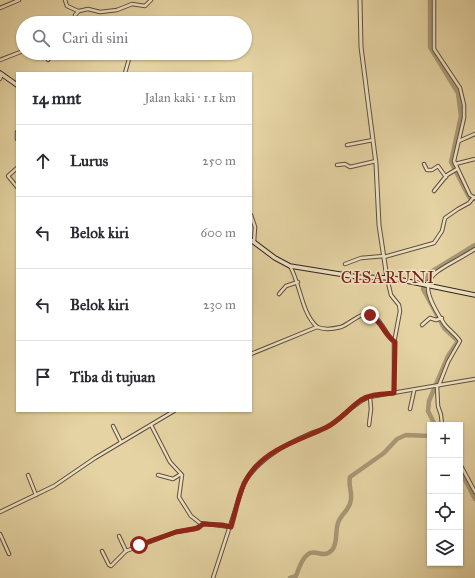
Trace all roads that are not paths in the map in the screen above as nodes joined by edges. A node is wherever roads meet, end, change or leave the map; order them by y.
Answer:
1 (19, 0) edge
2 (65, 0) edge
3 (151, 0) edge
4 (360, 0) edge
5 (434, 0) edge
6 (0, 8) edge
7 (79, 11) junction
8 (75, 16) edge
9 (16, 54) edge
10 (0, 60) edge
11 (129, 60) edge
12 (125, 72) edge
13 (1, 74) edge
14 (0, 78) edge
15 (16, 84) edge
16 (475, 134) edge
17 (373, 140) junction
18 (459, 141) junction
19 (347, 145) dead end
20 (475, 159) edge
21 (376, 162) junction
22 (424, 164) dead end
23 (455, 164) junction
24 (337, 165) dead end
25 (16, 169) edge
26 (455, 170) junction
27 (446, 176) junction
28 (16, 186) edge
29 (434, 191) dead end
30 (474, 198) edge
31 (252, 218) edge
32 (253, 241) edge
33 (475, 249) edge
34 (384, 256) junction
35 (345, 264) dead end
36 (290, 266) junction
37 (387, 278) junction
38 (298, 282) junction
39 (425, 285) junction
40 (279, 294) dead end
41 (475, 295) edge
42 (440, 319) junction
43 (422, 325) dead end
44 (316, 327) junction
45 (395, 342) junction
46 (252, 354) edge
47 (475, 379) edge
48 (436, 386) junction
49 (414, 391) junction
50 (394, 393) junction
51 (370, 397) junction
52 (410, 409) dead end
53 (170, 412) edge
54 (442, 422) edge
55 (151, 425) junction
56 (369, 425) dead end
57 (113, 426) dead end
58 (121, 442) junction
59 (463, 470) edge
60 (181, 474) junction
61 (28, 475) dead end
62 (158, 475) dead end
63 (475, 492) edge
64 (36, 495) junction
65 (0, 512) edge
66 (203, 524) junction
67 (231, 527) junction
68 (0, 534) edge
69 (119, 536) dead end
70 (102, 551) dead end
71 (126, 551) junction
72 (9, 554) dead end
73 (213, 578) edge

1 - 6 street
2 - 7 street
3 - 7 street
4 - 17 street
5 - 18 street
7 - 8 street
9 - 10 street
11 - 12 street
13 - 14 street
13 - 15 main road
16 - 18 street
17 - 19 street
17 - 21 street
18 - 23 street
20 - 23 street
21 - 24 street
21 - 34 street
22 - 27 street
23 - 26 street
25 - 28 street
26 - 27 street
26 - 30 street
27 - 29 street
30 - 34 street
31 - 32 street
32 - 36 main road
33 - 39 street
34 - 35 street
34 - 37 street
36 - 37 main road
36 - 38 street
37 - 39 main road
37 - 45 street
38 - 40 street
38 - 44 street
39 - 41 main road
39 - 42 street
42 - 43 street
42 - 48 street
44 - 45 street
44 - 46 street
45 - 50 street
47 - 48 street
48 - 49 street
48 - 54 street
49 - 50 street
49 - 52 street
50 - 51 street
51 - 56 street
51 - 67 street
53 - 55 street
55 - 58 street
55 - 60 street
57 - 58 street
58 - 64 street
59 - 63 street
60 - 62 street
60 - 66 street
61 - 64 street
64 - 65 street
66 - 67 street
66 - 71 street
67 - 73 street
68 - 72 street
69 - 71 street
70 - 71 street

